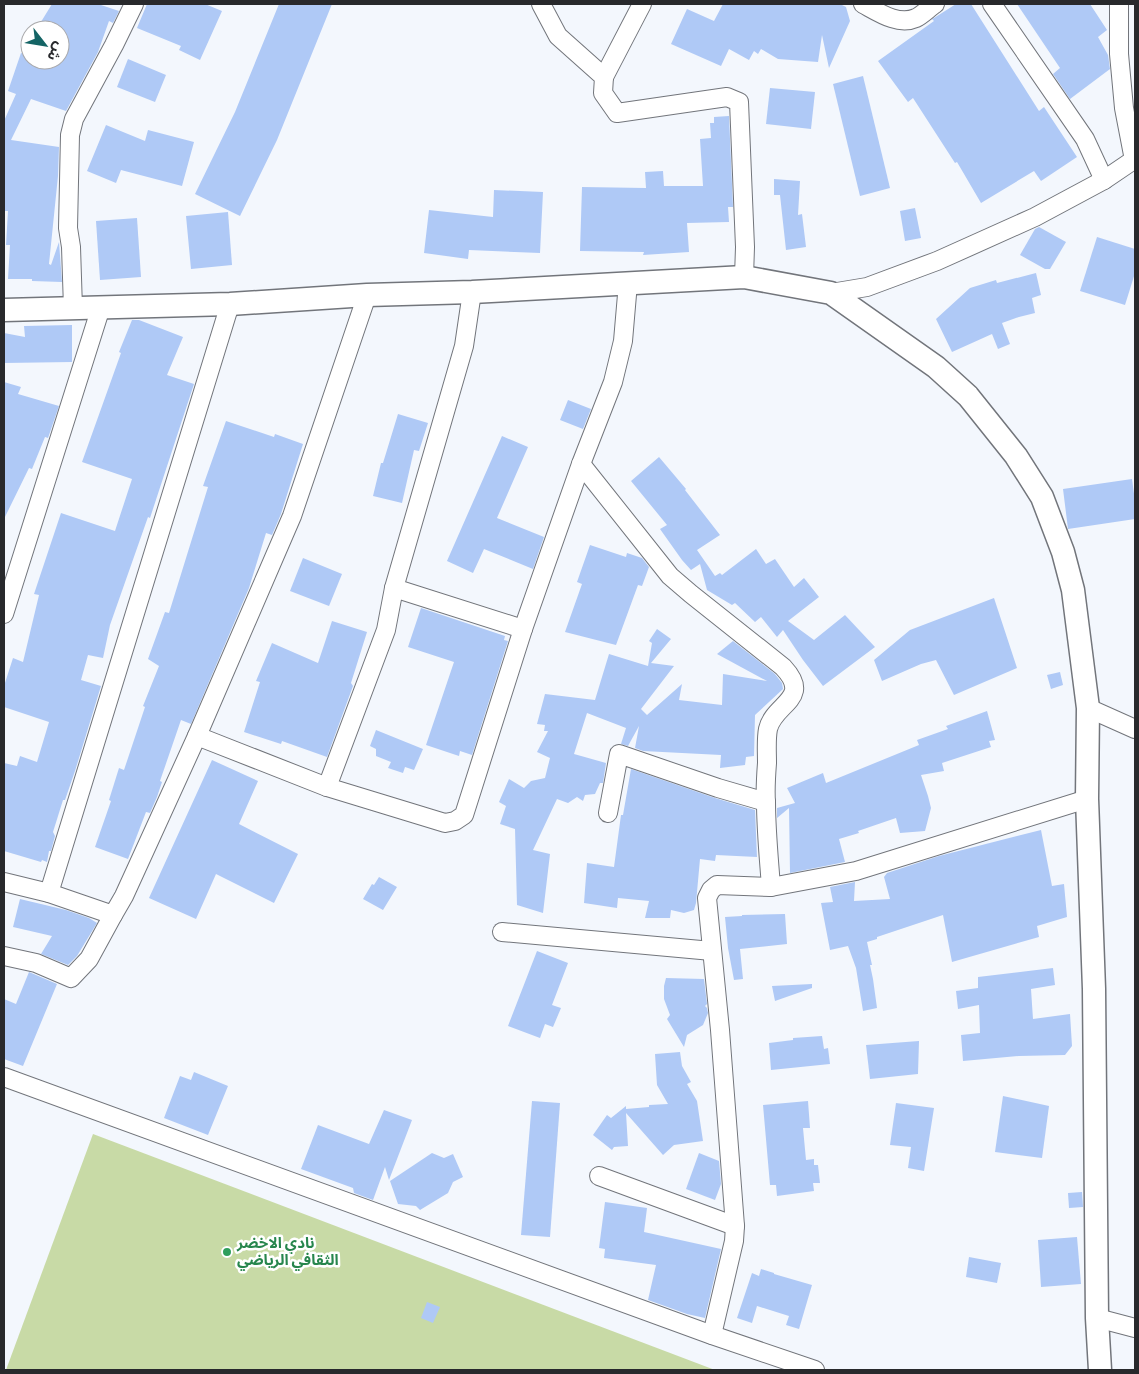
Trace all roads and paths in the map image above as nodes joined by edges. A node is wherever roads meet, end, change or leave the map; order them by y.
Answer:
1 (134, 4) edge
2 (542, 4) edge
3 (642, 4) edge
4 (863, 4) edge
5 (935, 4) edge
6 (992, 4) edge
7 (1119, 4) edge
8 (604, 77) junction
9 (1134, 160) edge
10 (1104, 180) junction
11 (744, 277) junction
12 (628, 283) junction
13 (472, 292) junction
14 (831, 293) junction
15 (367, 295) junction
16 (230, 304) junction
17 (101, 307) junction
18 (73, 308) junction
19 (4, 310) edge
20 (581, 464) junction
21 (394, 588) junction
22 (4, 614) edge
23 (523, 629) junction
24 (1088, 708) junction
25 (1135, 729) edge
26 (197, 736) junction
27 (327, 787) junction
28 (1086, 799) junction
29 (766, 802) junction
30 (608, 813) dead end
31 (4, 882) edge
32 (771, 887) junction
33 (49, 893) junction
34 (113, 915) junction
35 (502, 932) dead end
36 (712, 951) junction
37 (4, 956) edge
38 (4, 1078) edge
39 (599, 1176) dead end
40 (735, 1226) junction
41 (1097, 1318) junction
42 (1135, 1328) edge
43 (712, 1335) junction
44 (814, 1370) edge
45 (1100, 1370) edge

1 - 18 street
2 - 8 street
3 - 8 street
4 - 5 street
6 - 10 street
7 - 9 street
8 - 11 street
9 - 10 street
10 - 14 street
11 - 12 street
11 - 14 street
12 - 13 street
12 - 20 street
13 - 15 street
13 - 21 street
14 - 24 street
15 - 16 street
15 - 26 street
16 - 17 street
16 - 33 street
17 - 18 street
17 - 22 street
18 - 19 street
20 - 23 street
20 - 29 street
21 - 23 street
21 - 27 street
23 - 27 street
24 - 25 street
24 - 28 street
26 - 27 street
26 - 34 street
28 - 32 street
28 - 41 street
29 - 30 street
29 - 32 street
31 - 33 street
32 - 36 street
33 - 34 street
34 - 37 street
35 - 36 street
36 - 40 street
38 - 43 street
39 - 40 street
40 - 43 street
41 - 42 street
41 - 45 street
43 - 44 street

